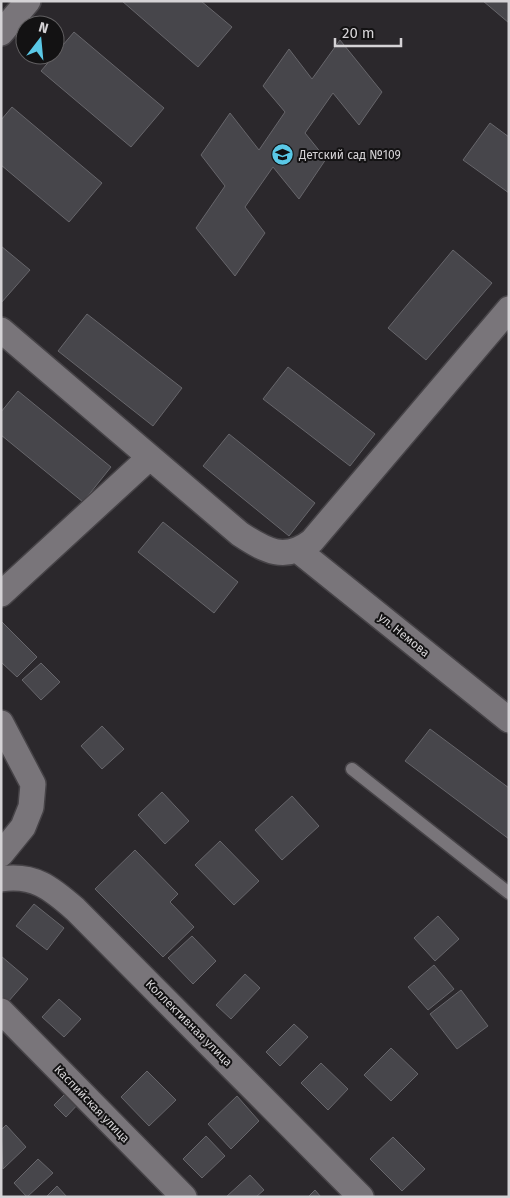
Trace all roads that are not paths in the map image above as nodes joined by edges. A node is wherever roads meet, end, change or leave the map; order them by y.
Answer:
1 (28, 1) edge
2 (1, 33) edge
3 (509, 308) edge
4 (1, 330) edge
5 (149, 458) junction
6 (299, 551) junction
7 (1, 594) edge
8 (509, 720) edge
9 (1, 723) edge
10 (352, 769) dead end
11 (1, 854) edge
12 (1, 879) edge
13 (509, 893) edge
14 (1, 1011) edge
15 (184, 1197) edge
16 (361, 1197) edge

1 - 2 street
3 - 6 street
4 - 5 street
5 - 6 street
5 - 7 street
6 - 8 street, ул. Немова
9 - 11 street
10 - 13 lane
12 - 16 street, Коллективная улица
14 - 15 street, Каспийская улица

